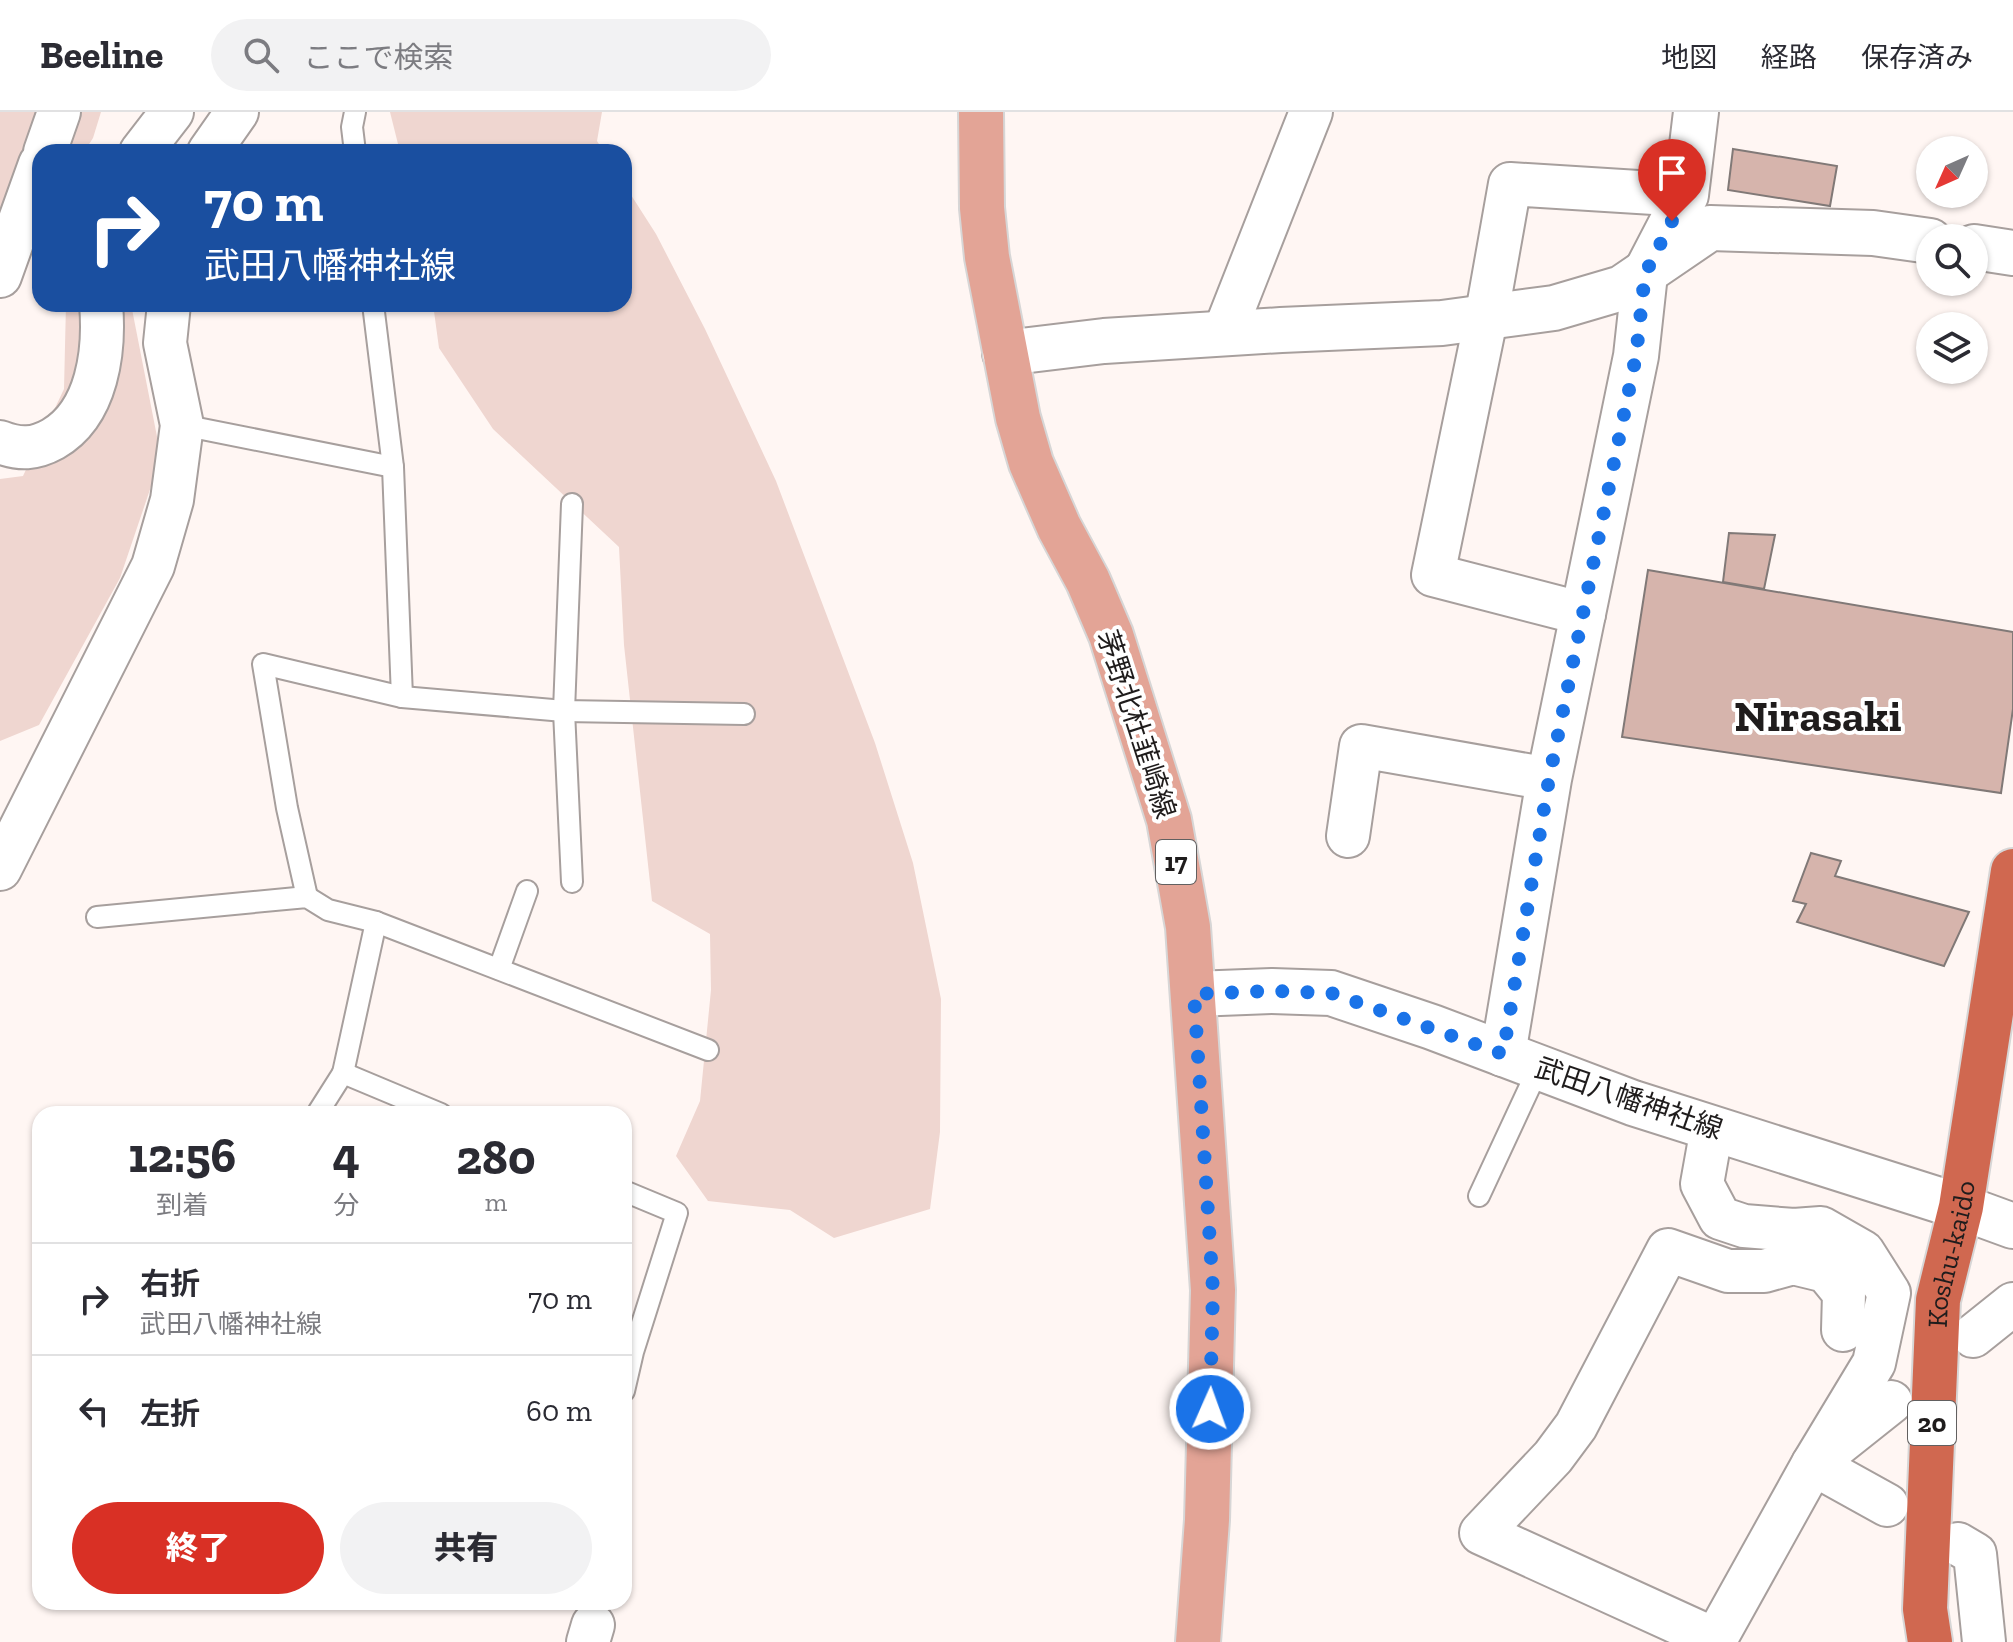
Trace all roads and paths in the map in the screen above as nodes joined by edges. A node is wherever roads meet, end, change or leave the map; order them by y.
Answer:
1 (59, 112) edge
2 (147, 112) edge
3 (172, 112) edge
4 (237, 112) edge
5 (355, 112) edge
6 (981, 112) edge
7 (1311, 112) edge
8 (1696, 112) edge
9 (48, 144) edge
10 (141, 144) edge
11 (146, 144) edge
12 (215, 144) edge
13 (354, 144) edge
14 (32, 186) edge
15 (1686, 195) junction
16 (1916, 239) edge
17 (1988, 249) edge
18 (2013, 253) edge
19 (1645, 274) junction
20 (0, 276) edge
21 (102, 312) edge
22 (168, 312) edge
23 (374, 312) edge
24 (1486, 319) junction
25 (1224, 333) junction
26 (1005, 353) junction
27 (182, 425) junction
28 (0, 442) edge
29 (393, 467) junction
30 (572, 504) dead end
31 (1584, 614) junction
32 (402, 697) junction
33 (564, 711) junction
34 (744, 714) dead end
35 (1549, 779) junction
36 (1348, 836) dead end
37 (0, 869) edge
38 (2013, 871) edge
39 (572, 882) dead end
40 (527, 891) dead end
41 (307, 897) junction
42 (97, 917) dead end
43 (376, 922) junction
44 (499, 969) junction
45 (1194, 994) junction
46 (708, 1050) dead end
47 (1521, 1060) junction
48 (343, 1073) junction
49 (322, 1106) edge
50 (422, 1106) edge
51 (1712, 1128) junction
52 (632, 1194) edge
53 (1479, 1196) dead end
54 (1961, 1207) junction
55 (2013, 1226) edge
56 (1794, 1246) junction
57 (2013, 1304) edge
58 (1843, 1330) dead end
59 (1973, 1336) dead end
60 (632, 1356) edge
61 (1891, 1402) dead end
62 (1813, 1464) junction
63 (1887, 1505) dead end
64 (1958, 1544) dead end
65 (1715, 1641) edge
66 (1198, 1642) edge
67 (1930, 1642) edge
68 (1984, 1642) edge

1 - 9 street
2 - 10 lane
3 - 11 street
4 - 12 street
5 - 13 lane
6 - 26 main road, 茅野北杜韮崎線 / 17
7 - 25 street
8 - 15 street
14 - 20 street
15 - 19 street
15 - 24 street
16 - 19 street
17 - 18 street
19 - 24 street
19 - 31 street
21 - 28 street
22 - 27 street
23 - 29 lane
24 - 25 street
24 - 31 street
25 - 26 street
26 - 45 main road, 茅野北杜韮崎線 / 17
27 - 29 lane
27 - 37 street
29 - 32 lane
30 - 33 lane
31 - 35 street
32 - 33 lane
32 - 41 lane
33 - 34 lane
33 - 39 lane
35 - 36 street
35 - 47 street
38 - 54 highway, Koshu-kaido / 20
40 - 44 lane
41 - 42 lane
41 - 43 lane
43 - 44 lane
43 - 48 lane
44 - 46 lane
45 - 47 street, 武田八幡神社線
45 - 66 main road, 茅野北杜韮崎線 / 17
47 - 51 street, 武田八幡神社線
47 - 53 lane
48 - 49 lane
48 - 50 lane
51 - 54 street, 武田八幡神社線
51 - 56 street
52 - 60 lane
54 - 55 street, 武田八幡神社線
54 - 67 highway, Koshu-kaido / 20
56 - 58 street
56 - 62 street
56 - 65 street
57 - 59 street
61 - 62 street
62 - 63 street
62 - 65 street
64 - 68 street

